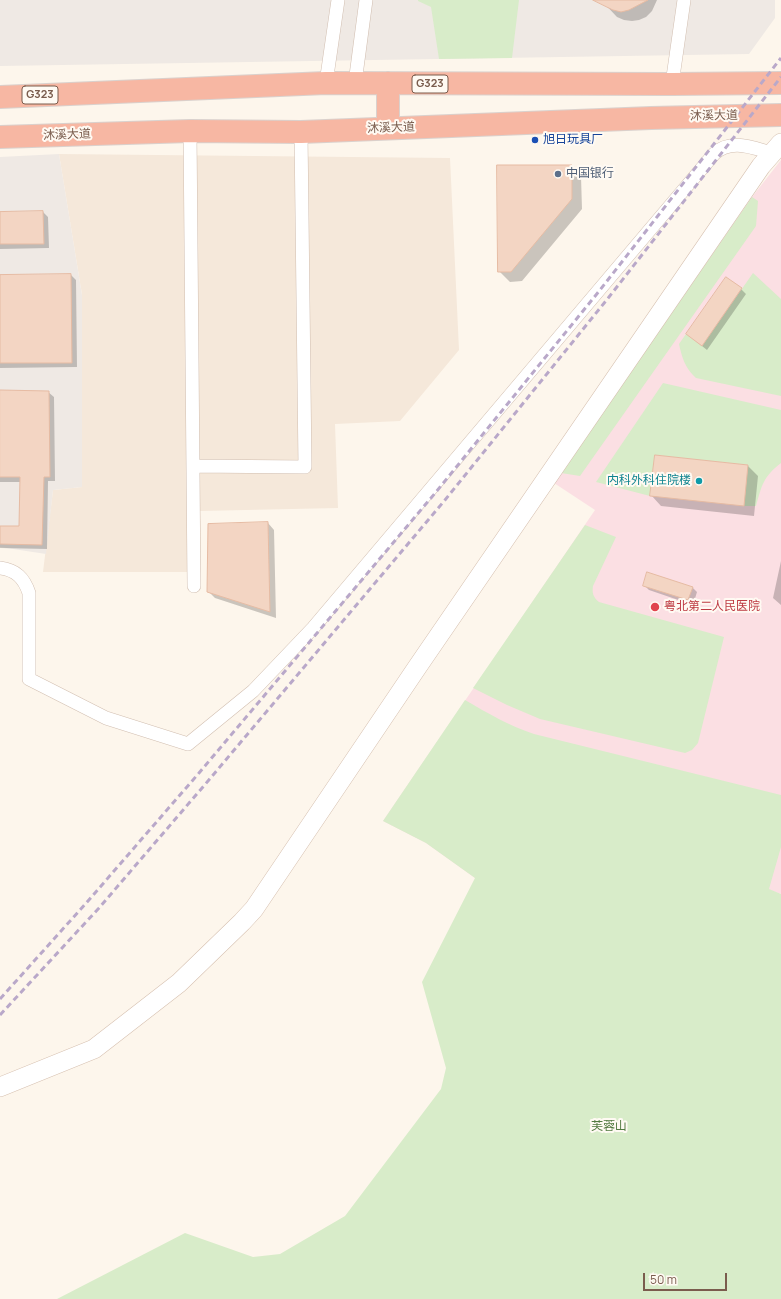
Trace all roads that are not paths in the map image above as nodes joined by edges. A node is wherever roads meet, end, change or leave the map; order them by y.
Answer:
1 (338, 0) edge
2 (366, 0) edge
3 (684, 0) edge
4 (326, 83) junction
5 (355, 83) junction
6 (388, 83) junction
7 (781, 83) edge
8 (672, 84) junction
9 (0, 97) edge
10 (781, 115) edge
11 (388, 128) junction
12 (190, 130) junction
13 (301, 132) junction
14 (0, 137) edge
15 (777, 148) edge
16 (193, 466) junction
17 (0, 568) edge
18 (194, 586) dead end
19 (0, 1088) edge

1 - 4 street
2 - 5 street
3 - 8 street
4 - 5 highway, G323
4 - 9 highway, G323
5 - 6 highway, G323
6 - 8 highway, G323
6 - 11 highway
7 - 8 highway, G323
10 - 11 highway, 沐溪大道
11 - 13 highway, 沐溪大道
12 - 13 highway, 沐溪大道
12 - 14 highway, 沐溪大道
12 - 16 street
13 - 16 street
15 - 17 street
15 - 19 main road
16 - 18 street

